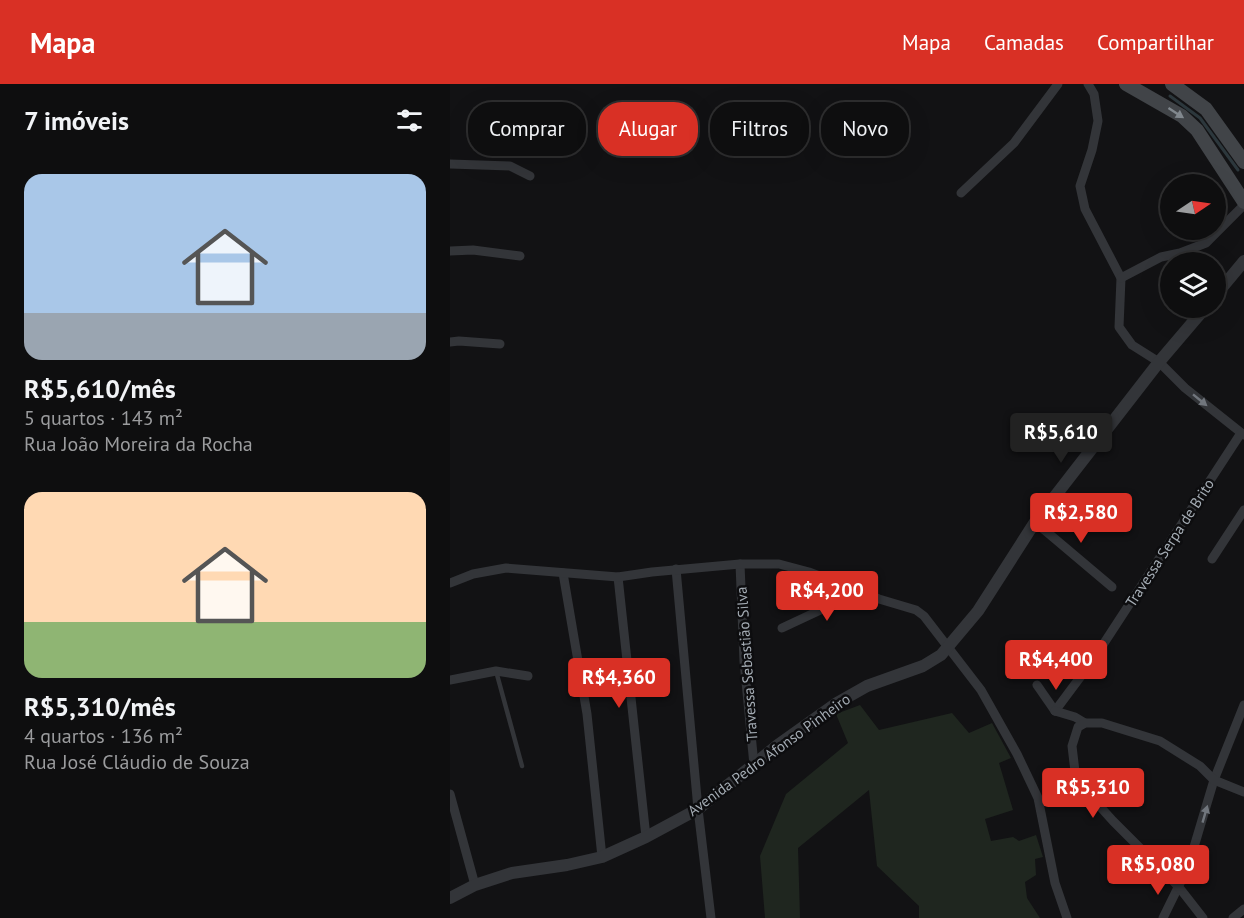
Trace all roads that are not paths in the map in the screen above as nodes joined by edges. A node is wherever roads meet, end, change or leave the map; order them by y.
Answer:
1 (1058, 84) edge
2 (1088, 84) edge
3 (1126, 84) edge
4 (1172, 84) edge
5 (1244, 162) edge
6 (450, 164) edge
7 (530, 176) dead end
8 (962, 193) dead end
9 (1244, 203) edge
10 (450, 251) edge
11 (520, 256) dead end
12 (1244, 261) edge
13 (1120, 278) junction
14 (1226, 283) edge
15 (1197, 318) edge
16 (450, 342) edge
17 (500, 344) dead end
18 (1160, 362) junction
19 (1242, 434) edge
20 (1244, 510) edge
21 (1035, 522) junction
22 (1212, 559) dead end
23 (740, 564) junction
24 (676, 569) junction
25 (563, 573) junction
26 (618, 577) junction
27 (450, 583) edge
28 (1112, 587) dead end
29 (861, 591) junction
30 (782, 628) dead end
31 (949, 647) junction
32 (496, 671) junction
33 (528, 676) dead end
34 (450, 680) edge
35 (1037, 685) dead end
36 (1244, 705) edge
37 (1055, 711) junction
38 (1241, 716) edge
39 (1081, 725) junction
40 (754, 765) junction
41 (522, 766) dead end
42 (1214, 780) junction
43 (1244, 792) edge
44 (450, 794) edge
45 (698, 809) junction
46 (646, 837) junction
47 (602, 857) junction
48 (475, 885) junction
49 (1178, 886) junction
50 (450, 898) edge
51 (1244, 909) edge
52 (711, 918) edge
53 (1067, 918) edge
54 (1163, 918) edge
55 (1203, 918) edge
56 (1233, 918) edge

1 - 8 street
2 - 13 street
3 -> 9 main road
4 - 5 main road
6 - 7 street
9 - 13 street
10 - 11 street
12 - 14 street
13 - 18 street
15 - 18 street, Avenida Pedro Afonso Pinheiro
16 - 17 street
18 -> 19 street
18 - 21 street, Avenida Pedro Afonso Pinheiro
19 - 37 street, Travessa Serpa de Brito
20 - 22 street
21 - 28 street
21 - 31 street, Avenida Pedro Afonso Pinheiro
23 - 24 street
23 - 29 street
23 - 40 street, Travessa Sebastião Silva
24 - 26 street
24 - 45 street
25 - 26 street
25 - 27 street
25 - 47 street
26 - 46 street
29 - 30 street
29 - 31 street
31 - 40 street, Avenida Pedro Afonso Pinheiro
31 - 53 street
32 - 33 street
32 - 34 street
32 - 41 lane
35 - 37 street
36 - 38 street
37 - 39 street
38 - 42 street
39 - 42 street
39 - 49 street
40 - 45 street, Avenida Pedro Afonso Pinheiro
42 - 43 street
49 -> 42 street
44 - 48 street
45 - 46 street, Avenida Pedro Afonso Pinheiro
45 - 52 street
46 - 47 street, Avenida Pedro Afonso Pinheiro
47 - 48 street, Avenida Pedro Afonso Pinheiro
48 - 50 street, Avenida Pedro Afonso Pinheiro
49 - 54 street
49 - 55 street
51 - 56 street

